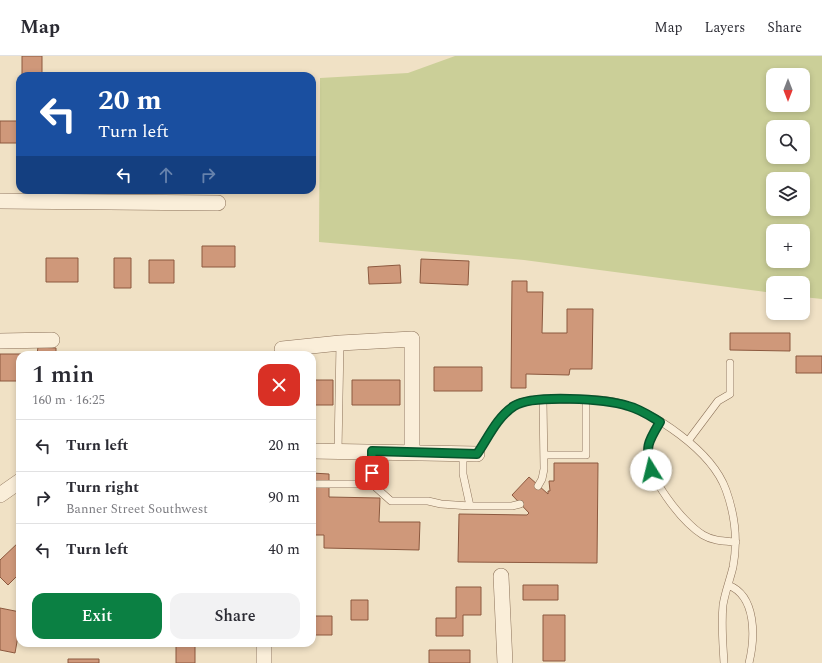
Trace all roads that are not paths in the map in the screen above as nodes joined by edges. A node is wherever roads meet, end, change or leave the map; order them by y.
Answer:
1 (0, 201) edge
2 (218, 203) dead end
3 (52, 340) dead end
4 (0, 341) edge
5 (340, 343) junction
6 (282, 349) dead end
7 (730, 363) dead end
8 (586, 399) junction
9 (543, 400) junction
10 (660, 422) junction
11 (688, 440) junction
12 (316, 451) edge
13 (338, 451) junction
14 (372, 451) junction
15 (412, 452) junction
16 (470, 454) junction
17 (544, 455) junction
18 (16, 484) edge
19 (316, 484) edge
20 (372, 484) junction
21 (538, 486) dead end
22 (0, 495) edge
23 (520, 504) dead end
24 (470, 506) junction
25 (736, 542) junction
26 (501, 576) dead end
27 (728, 585) junction
28 (264, 647) edge
29 (264, 663) edge
30 (504, 663) edge
31 (724, 663) edge
32 (749, 663) edge

1 - 2 street
3 - 4 street
5 - 6 street
5 - 13 lane
5 - 15 street
7 - 11 lane
8 - 9 lane
8 - 10 lane
8 - 17 lane
9 - 16 lane
9 - 17 lane
10 - 11 lane
10 - 25 lane
11 - 25 lane
12 - 13 street
13 - 14 street
14 - 15 street
14 - 20 lane
15 - 16 street
16 - 24 lane
17 - 21 lane
18 - 22 street
19 - 20 lane
20 - 24 lane
23 - 24 lane
25 - 27 lane
26 - 30 street
27 - 31 lane
27 - 32 lane
28 - 29 street

